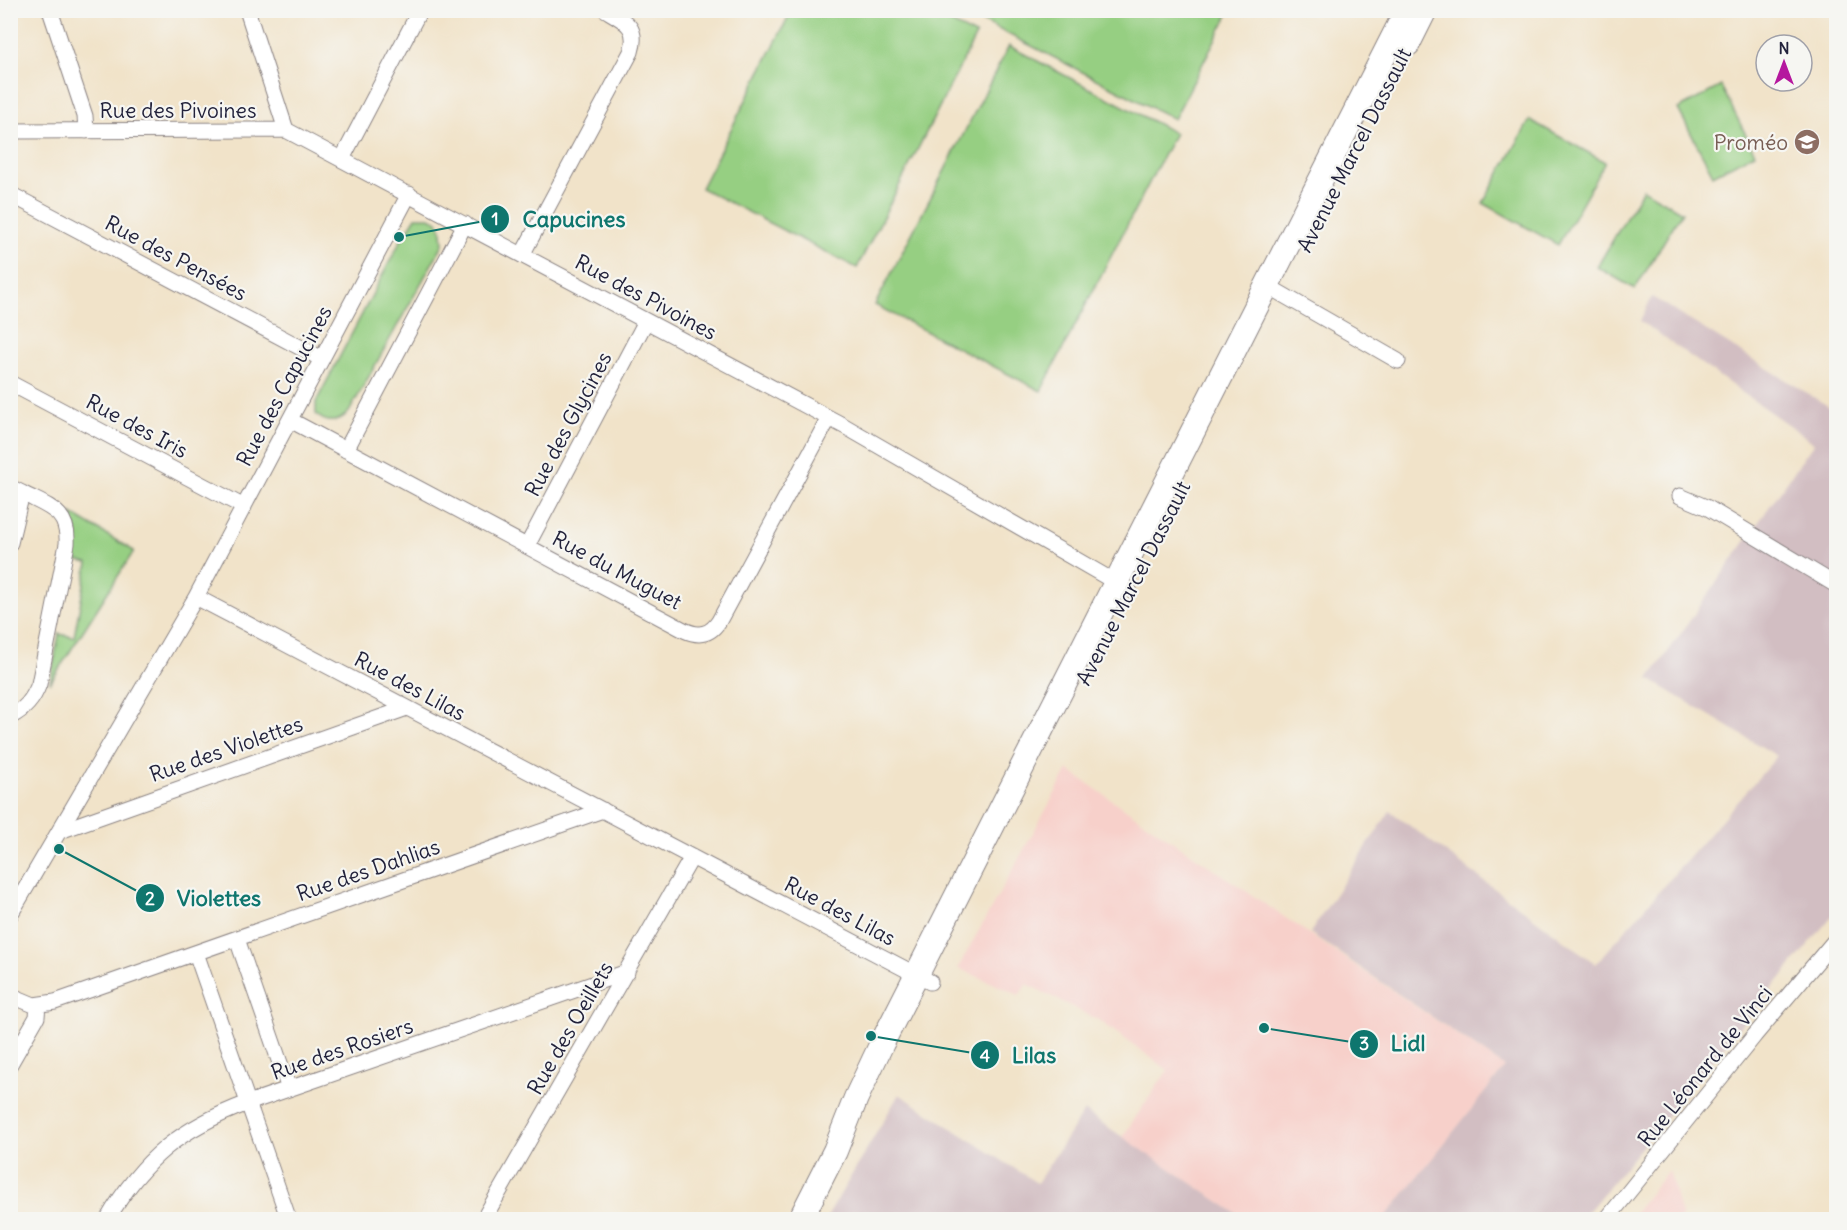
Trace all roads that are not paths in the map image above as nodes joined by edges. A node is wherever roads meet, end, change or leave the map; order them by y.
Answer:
1 (50, 10) edge
2 (247, 10) edge
3 (420, 10) edge
4 (606, 10) edge
5 (1407, 10) edge
6 (1425, 10) edge
7 (286, 130) junction
8 (10, 131) edge
9 (86, 131) junction
10 (342, 159) junction
11 (10, 194) edge
12 (409, 194) junction
13 (465, 224) junction
14 (522, 255) junction
15 (1273, 289) junction
16 (646, 321) junction
17 (322, 359) junction
18 (1398, 361) dead end
19 (10, 383) edge
20 (829, 418) junction
21 (290, 420) junction
22 (345, 450) junction
23 (16, 490) edge
24 (1680, 496) dead end
25 (244, 507) junction
26 (10, 543) edge
27 (527, 546) junction
28 (1836, 585) edge
29 (1123, 586) junction
30 (196, 597) junction
31 (407, 708) junction
32 (10, 717) edge
33 (603, 810) junction
34 (60, 831) junction
35 (692, 857) junction
36 (10, 915) edge
37 (237, 939) junction
38 (1836, 939) edge
39 (196, 953) junction
40 (627, 972) junction
41 (924, 979) junction
42 (10, 994) edge
43 (38, 1005) junction
44 (10, 1064) edge
45 (290, 1089) junction
46 (248, 1103) junction
47 (107, 1220) edge
48 (289, 1220) edge
49 (483, 1220) edge
50 (800, 1220) edge
51 (1606, 1220) edge

1 - 9 street
2 - 7 street
3 - 10 street
4 - 14 street
5 - 15 main road, Avenue Marcel Dassault
6 - 15 main road, Avenue Marcel Dassault
7 - 9 street, Rue des Pivoines
7 - 10 street, Rue des Pivoines
8 - 9 street, Rue des Pivoines
10 - 12 street, Rue des Pivoines
11 - 17 street, Rue des Pensées
12 - 13 street, Rue des Pivoines
12 - 17 street, Rue des Capucines
13 - 14 street, Rue des Pivoines
13 - 22 street
14 - 16 street, Rue des Pivoines
15 - 18 street
15 - 29 main road, Avenue Marcel Dassault
16 - 20 street, Rue des Pivoines
16 - 27 street, Rue des Glycines
17 - 21 street, Rue des Capucines
19 - 25 street, Rue des Iris
20 - 27 street, Rue du Muguet
20 - 29 street, Rue des Pivoines
21 - 22 street, Rue du Muguet
21 - 25 street, Rue des Capucines
22 - 27 street, Rue du Muguet
23 - 26 street
23 - 32 street
24 - 28 street
25 - 30 street, Rue des Capucines
29 - 41 main road, Avenue Marcel Dassault
30 - 31 street, Rue des Lilas
30 - 34 street
31 - 33 street, Rue des Lilas
31 - 34 street, Rue des Violettes
33 - 35 street, Rue des Lilas
33 - 37 street, Rue des Dahlias
34 - 36 street
35 - 40 street, Rue des Oeillets
35 - 41 street, Rue des Lilas
37 - 39 street, Rue des Dahlias
37 - 45 street
38 - 51 street, Rue Léonard de Vinci
39 - 43 street, Rue des Dahlias
39 - 46 street
40 - 45 street, Rue des Rosiers
40 - 49 street, Rue des Oeillets
41 - 50 main road, Avenue Marcel Dassault
42 - 43 street
43 - 44 street
45 - 46 street, Rue des Rosiers
46 - 47 street, Rue des Rosiers
46 - 48 street

